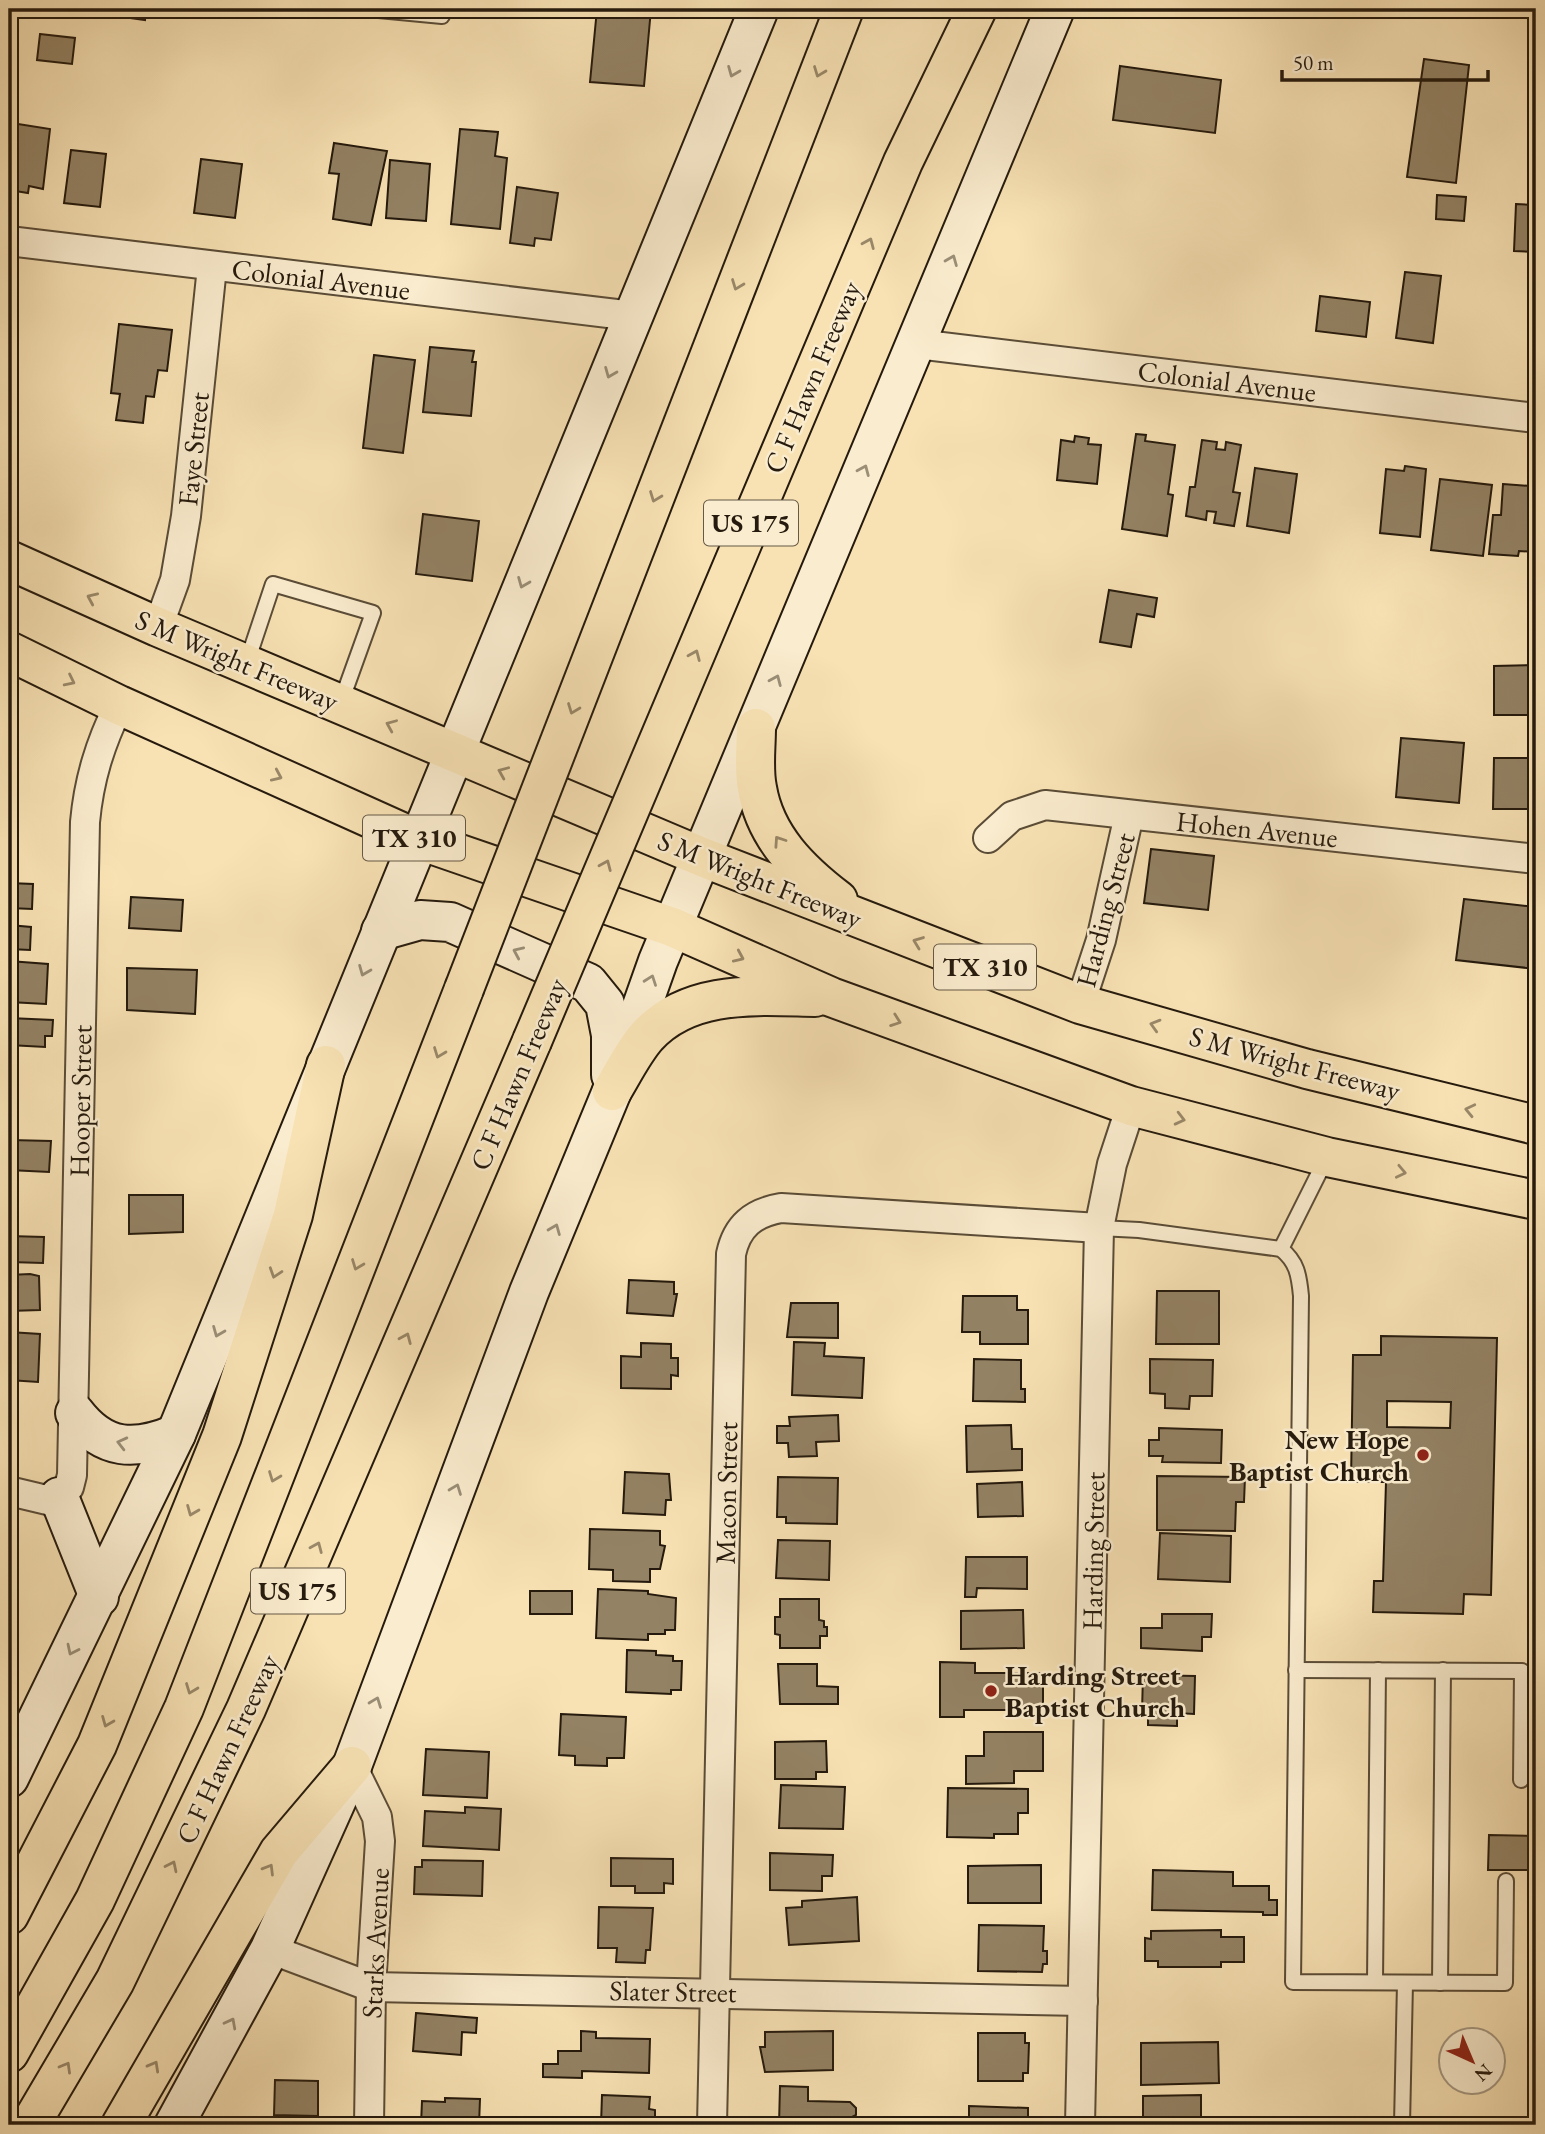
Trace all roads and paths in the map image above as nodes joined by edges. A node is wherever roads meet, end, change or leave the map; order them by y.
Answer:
1 (368, 9) edge
2 (759, 9) edge
3 (844, 9) edge
4 (977, 9) edge
5 (1055, 9) edge
6 (442, 16) dead end
7 (9, 241) edge
8 (212, 267) junction
9 (633, 316) junction
10 (917, 344) junction
11 (1536, 418) edge
12 (9, 560) edge
13 (158, 627) junction
14 (9, 651) edge
15 (246, 664) junction
16 (340, 703) junction
17 (119, 705) junction
18 (756, 728) junction
19 (454, 751) junction
20 (1129, 815) junction
21 (988, 838) dead end
22 (419, 840) junction
23 (702, 857) junction
24 (1536, 859) edge
25 (864, 921) junction
26 (671, 927) junction
27 (381, 931) junction
28 (831, 997) junction
29 (1080, 1004) junction
30 (326, 1065) junction
31 (612, 1091) junction
32 (1131, 1106) junction
33 (1536, 1125) edge
34 (1327, 1157) junction
35 (1536, 1200) edge
36 (1099, 1228) junction
37 (1281, 1249) junction
38 (75, 1413) junction
39 (176, 1434) junction
40 (33, 1496) edge
41 (99, 1597) junction
42 (1296, 1670) junction
43 (1378, 1670) junction
44 (1443, 1670) junction
45 (352, 1766) junction
46 (9, 1778) edge
47 (1521, 1780) dead end
48 (1506, 1881) dead end
49 (9, 1915) edge
50 (270, 1949) junction
51 (1375, 1982) junction
52 (1405, 1983) junction
53 (1440, 1983) junction
54 (371, 1987) junction
55 (715, 1992) junction
56 (1083, 2001) junction
57 (9, 2053) edge
58 (30, 2125) edge
59 (121, 2125) edge
60 (174, 2125) edge
61 (369, 2125) edge
62 (712, 2125) edge
63 (1080, 2125) edge
64 (1402, 2125) edge

1 - 6 lane
2 -> 9 main road
3 -> 57 main road, C F Hawn Freeway / US 175, bridge
58 -> 4 main road, C F Hawn Freeway / US 175, bridge
10 -> 5 main road
7 - 8 street, Colonial Avenue
8 - 9 street, Colonial Avenue
8 - 13 street, Faye Street
9 -> 19 main road
10 - 11 street, Colonial Avenue
18 -> 10 main road
13 -> 12 main road, S M Wright Freeway / TX 310
13 - 15 main road, S M Wright Freeway / TX 310
14 -> 17 main road, TX 310
15 - 16 main road, S M Wright Freeway / TX 310
15 - 16 lane
19 -> 16 main road, S M Wright Freeway / TX 310
17 -> 22 main road, TX 310
17 - 38 street, Hooper Street
18 - 23 main road
25 -> 18 main road
19 - 22 main road
23 -> 19 main road, S M Wright Freeway / TX 310
20 - 21 street, Hohen Avenue
20 - 24 street, Hohen Avenue
20 - 29 street, Harding Street
22 - 26 main road, TX 310
22 - 27 main road
23 - 25 main road, S M Wright Freeway / TX 310
23 - 26 main road
29 -> 25 main road, S M Wright Freeway / TX 310
26 -> 28 main road, TX 310
31 -> 26 main road
27 -> 30 main road
31 -> 27 main road
28 - 31 main road
28 -> 32 main road, TX 310
33 -> 29 main road, S M Wright Freeway / TX 310
30 -> 39 main road
30 -> 49 main road
45 -> 31 main road
32 -> 34 main road, TX 310
32 - 36 street, Harding Street
34 -> 35 main road, TX 310
34 - 37 lane
36 - 37 lane
36 - 55 street, Macon Street
36 - 56 street, Harding Street
37 - 42 lane
39 -> 38 main road
38 - 40 street, Hooper Street
39 - 41 main road
40 - 41 main road
41 -> 46 main road
42 - 43 lane
42 - 51 lane
43 - 44 lane
43 - 51 lane
44 - 47 lane
44 - 53 lane
45 - 50 main road
45 - 54 street, Starks Avenue
59 -> 45 main road
48 - 53 lane
50 - 54 street, Slater Street
60 -> 50 main road
51 - 52 lane
52 - 53 lane
52 - 64 lane
54 - 55 street, Slater Street
54 - 61 street, Starks Avenue
55 - 56 street, Slater Street
55 - 62 street, Macon Street
56 - 63 street, Harding Street

